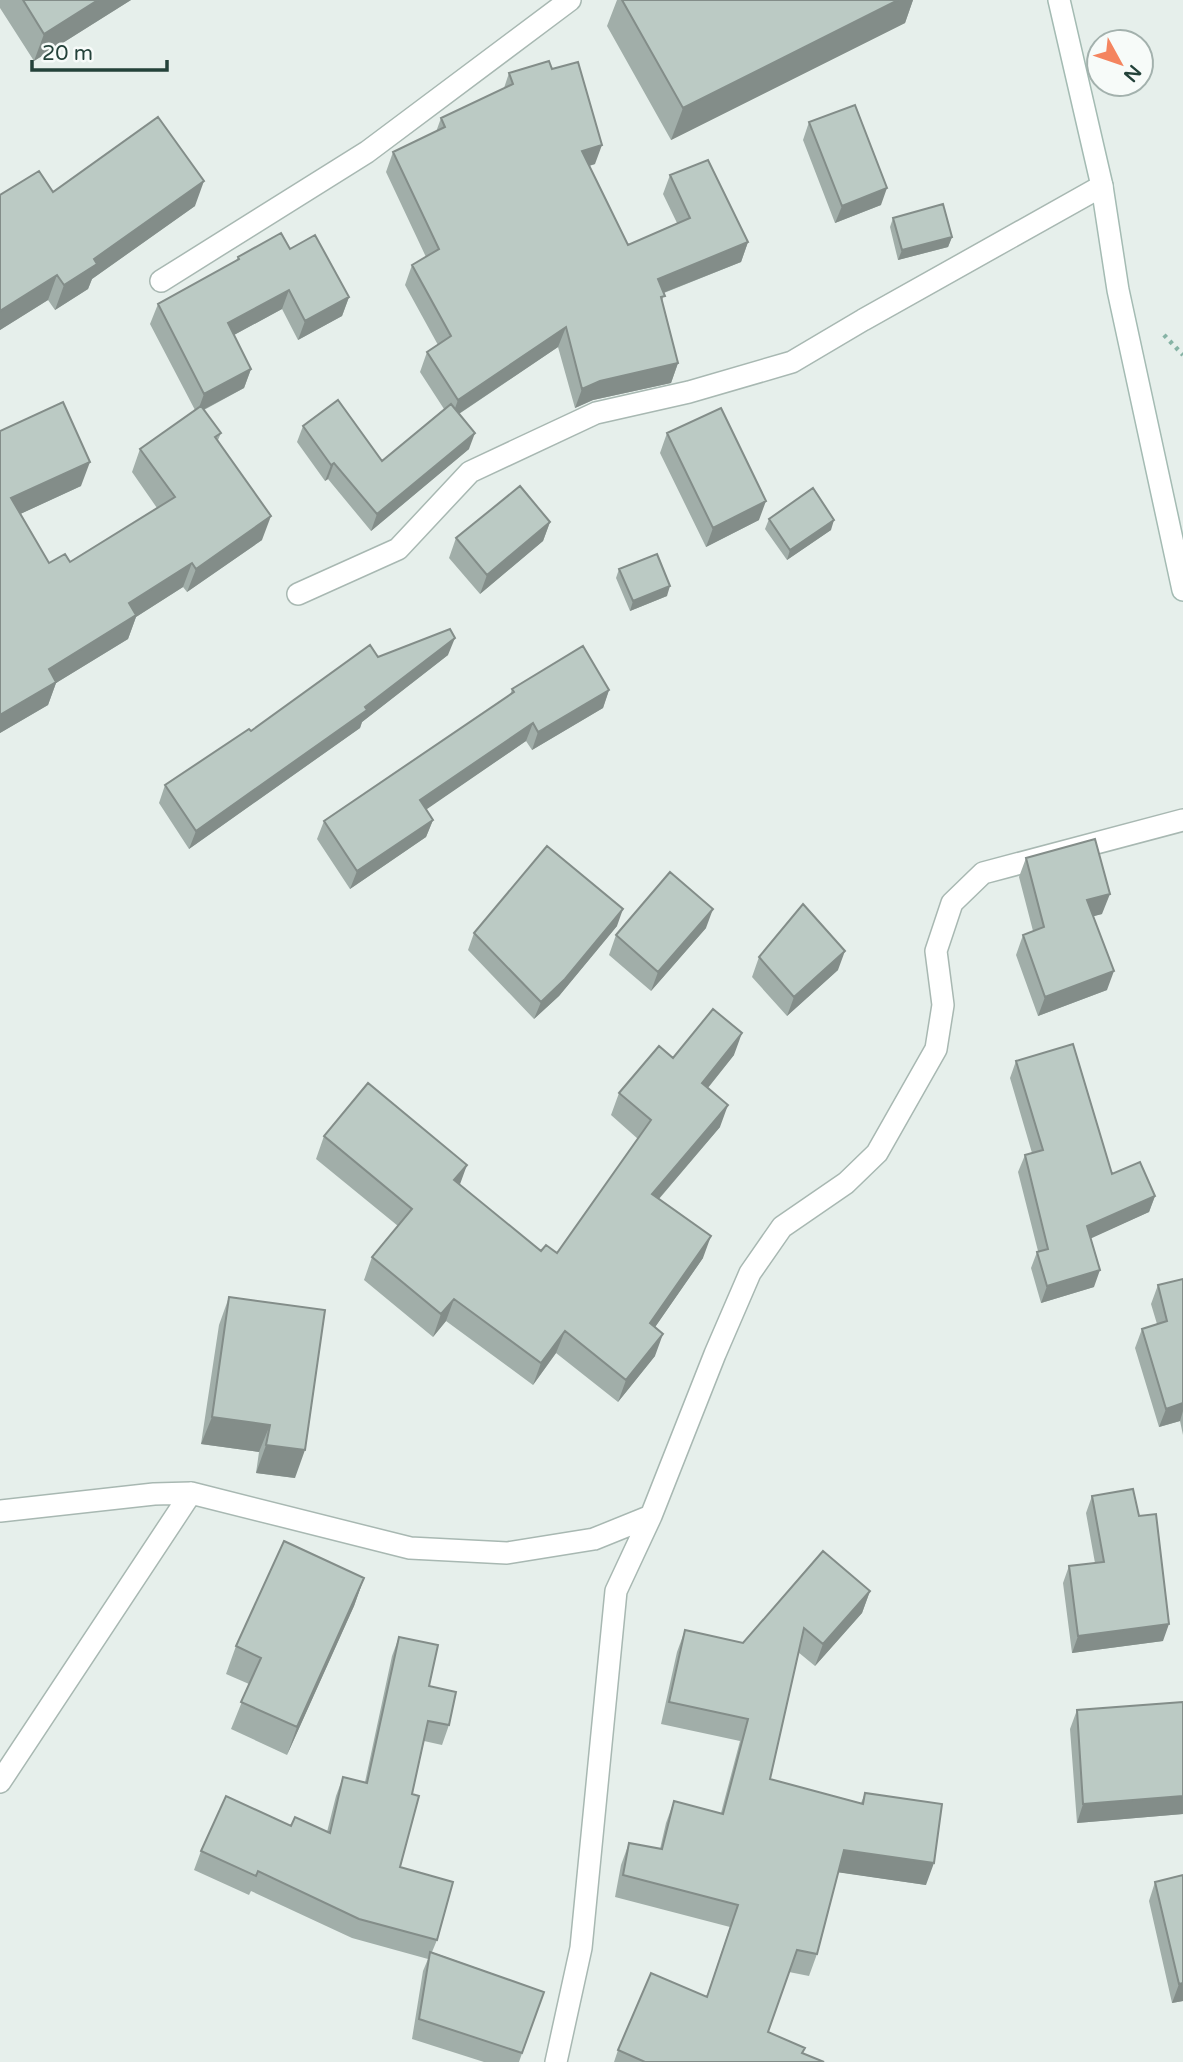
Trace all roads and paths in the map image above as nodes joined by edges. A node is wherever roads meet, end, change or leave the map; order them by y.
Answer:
1 (570, 0) edge
2 (1059, 0) edge
3 (1102, 186) junction
4 (161, 281) dead end
5 (1183, 590) edge
6 (298, 594) dead end
7 (1183, 820) edge
8 (191, 1493) junction
9 (0, 1511) edge
10 (651, 1516) junction
11 (0, 1782) edge
12 (555, 2062) edge

1 - 4 street
2 - 3 street
3 - 5 street
3 - 6 street
7 - 10 street
8 - 9 street
8 - 10 street
8 - 11 street
10 - 12 street

